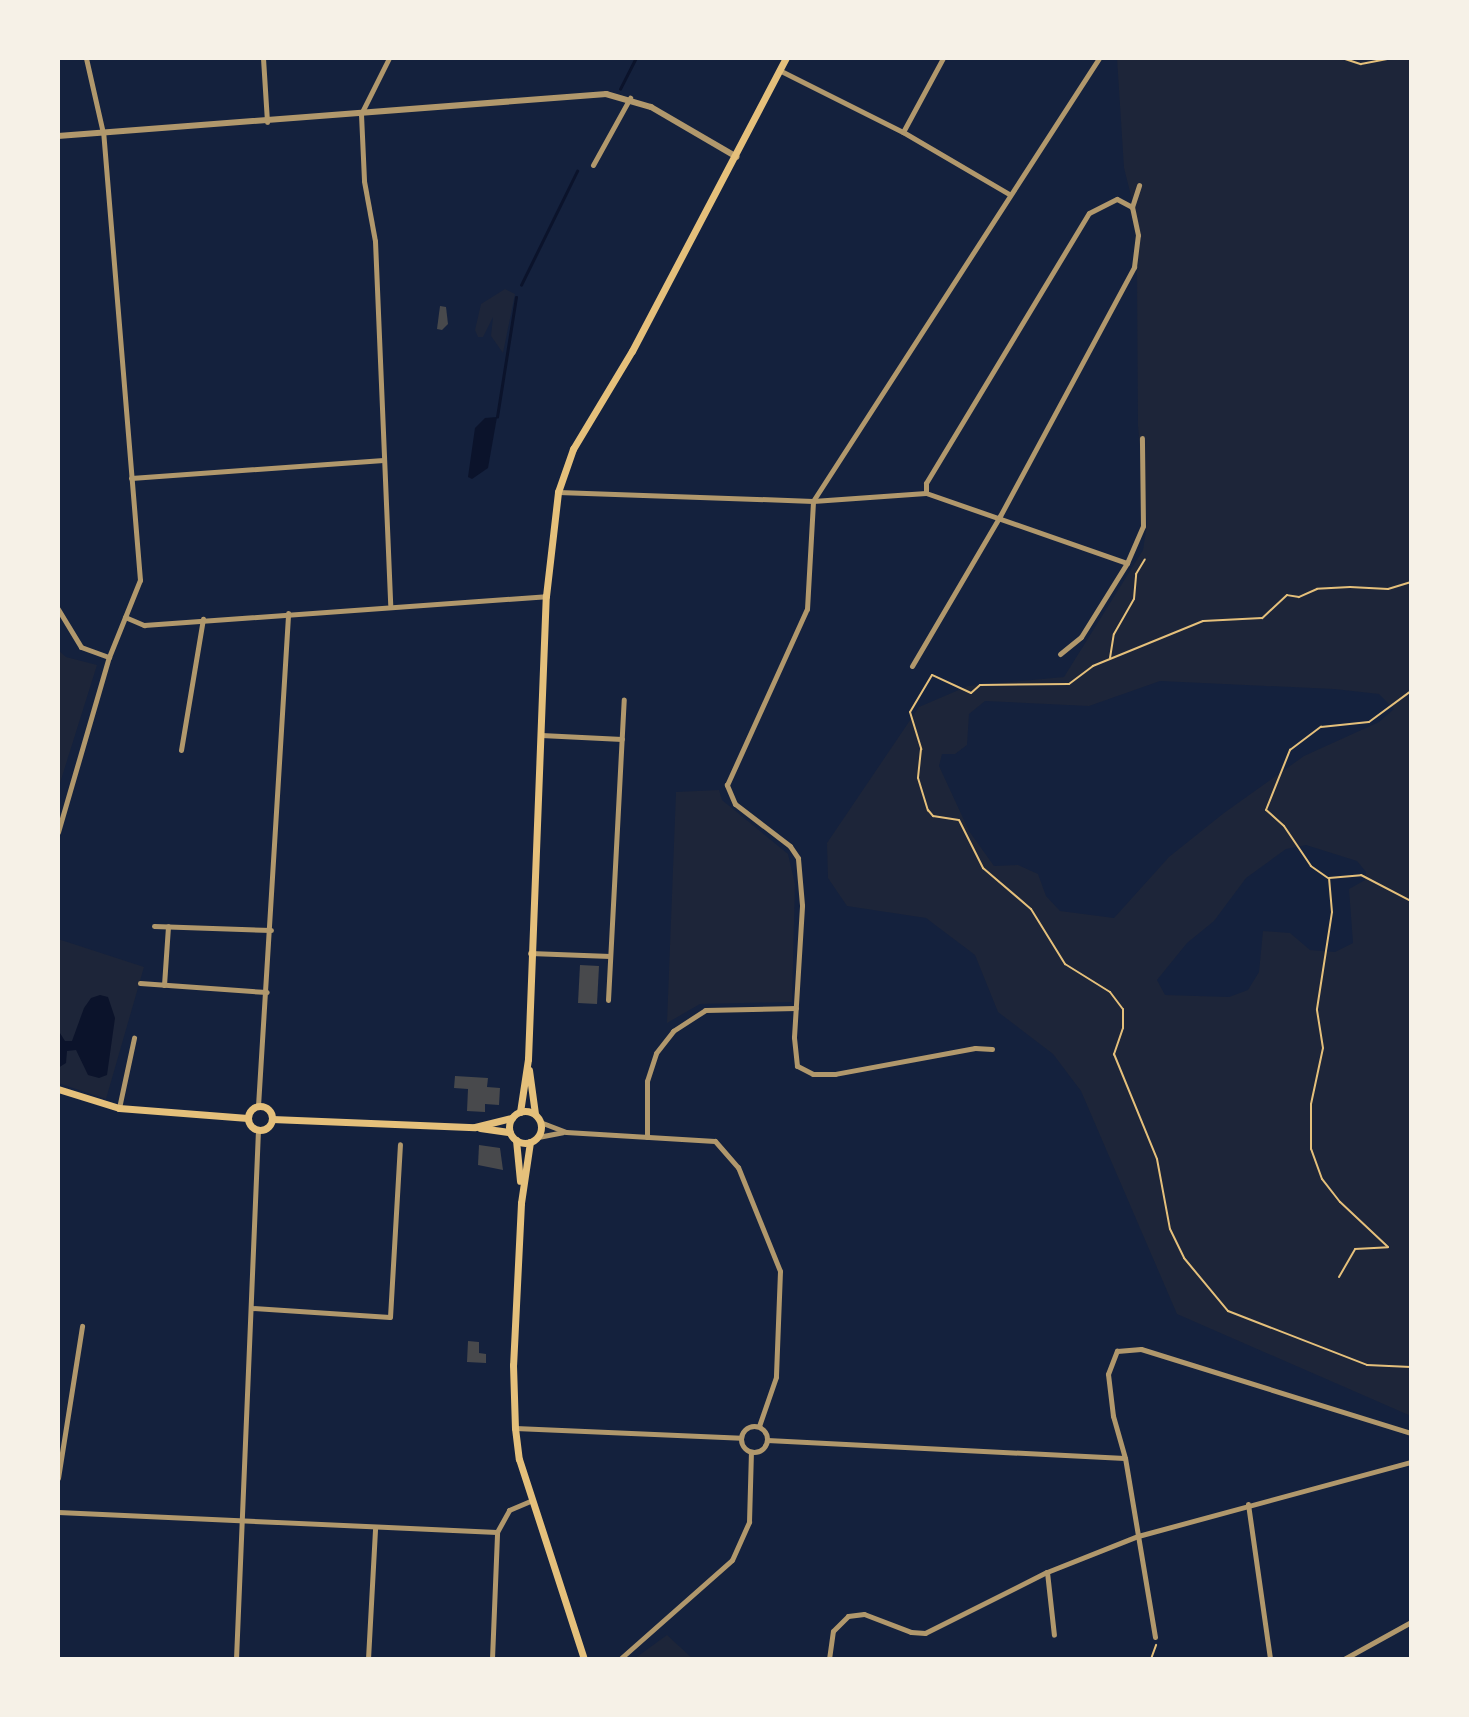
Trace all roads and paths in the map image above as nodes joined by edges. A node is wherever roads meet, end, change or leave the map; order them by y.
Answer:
1 (86, 58) edge
2 (263, 58) edge
3 (389, 58) edge
4 (786, 58) edge
5 (943, 58) edge
6 (1098, 58) edge
7 (1342, 58) edge
8 (1392, 58) edge
9 (779, 70) junction
10 (630, 98) junction
11 (361, 114) junction
12 (267, 122) junction
13 (903, 132) junction
14 (103, 133) junction
15 (58, 136) edge
16 (737, 157) junction
17 (593, 165) dead end
18 (1139, 186) dead end
19 (1009, 194) junction
20 (1132, 207) junction
21 (1142, 438) dead end
22 (383, 460) junction
23 (131, 478) junction
24 (558, 492) junction
25 (926, 493) junction
26 (813, 501) junction
27 (1000, 516) junction
28 (1144, 559) dead end
29 (1127, 563) junction
30 (1411, 582) edge
31 (546, 596) junction
32 (390, 605) junction
33 (58, 609) edge
34 (288, 613) junction
35 (125, 617) junction
36 (203, 619) junction
37 (1060, 654) dead end
38 (109, 657) junction
39 (1110, 658) junction
40 (912, 666) dead end
41 (1411, 691) edge
42 (624, 699) dead end
43 (541, 735) junction
44 (622, 739) junction
45 (181, 750) dead end
46 (58, 832) edge
47 (1329, 878) junction
48 (1411, 901) edge
49 (154, 926) dead end
50 (169, 926) junction
51 (271, 930) junction
52 (530, 953) junction
53 (610, 956) junction
54 (140, 983) dead end
55 (164, 985) junction
56 (267, 992) junction
57 (608, 1000) dead end
58 (796, 1007) junction
59 (134, 1038) dead end
60 (992, 1049) dead end
61 (528, 1059) junction
62 (58, 1089) edge
63 (258, 1106) junction
64 (120, 1108) junction
65 (520, 1112) junction
66 (535, 1114) junction
67 (248, 1118) junction
68 (512, 1118) junction
69 (272, 1119) junction
70 (540, 1122) junction
71 (475, 1127) junction
72 (258, 1130) junction
73 (510, 1132) junction
74 (566, 1132) junction
75 (538, 1137) junction
76 (646, 1137) junction
77 (516, 1140) junction
78 (530, 1142) junction
79 (400, 1144) dead end
80 (522, 1192) junction
81 (1339, 1277) dead end
82 (252, 1308) junction
83 (82, 1326) dead end
84 (1411, 1367) edge
85 (759, 1426) junction
86 (515, 1428) junction
87 (1411, 1433) edge
88 (741, 1438) junction
89 (767, 1440) junction
90 (751, 1452) junction
91 (1125, 1458) junction
92 (1411, 1462) edge
93 (58, 1478) edge
94 (532, 1500) junction
95 (1248, 1504) junction
96 (58, 1512) edge
97 (243, 1521) junction
98 (375, 1528) junction
99 (496, 1532) junction
100 (1138, 1536) junction
101 (1046, 1572) junction
102 (1411, 1622) edge
103 (1054, 1635) dead end
104 (1155, 1637) joint
105 (236, 1659) edge
106 (368, 1659) edge
107 (492, 1659) edge
108 (584, 1659) edge
109 (620, 1659) edge
110 (829, 1659) edge
111 (1151, 1659) edge
112 (1270, 1659) edge
113 (1344, 1659) edge

1 - 14 street
2 - 12 street
3 - 11 street
4 - 9 main road
5 - 13 street
6 - 19 street
7 - 8 path
9 - 13 street
9 - 16 main road
10 - 11 street
10 - 16 street
10 - 17 street
11 - 12 street
11 - 22 street
12 - 14 street
13 - 19 street
14 - 15 street
14 - 23 street
16 - 24 main road
18 - 20 street
19 - 26 street
20 - 25 street
20 - 27 street
21 - 29 street
22 - 23 street
22 - 32 street
23 - 35 street
24 - 26 street
24 - 31 main road
25 - 26 street
25 - 27 street
26 - 58 street
27 - 29 street
27 - 40 street
28 - 39 path
29 - 37 street
30 - 39 path
31 - 32 street
31 - 43 main road
32 - 34 street
33 - 38 street
34 - 36 street
34 - 51 street
35 - 36 street
35 - 38 street
36 - 45 street
38 - 46 street
39 - 84 path
41 - 47 path
42 - 44 street
43 - 44 street
43 - 52 main road
44 - 53 street
47 - 48 path
47 - 81 path
49 - 50 street
50 - 51 street
50 - 55 street
51 - 56 street
52 - 53 street
52 - 61 main road
53 - 57 street
54 - 55 street
55 - 56 street
56 - 63 street
58 - 60 street
58 - 76 street
59 - 64 street
61 - 65 main road
61 - 66 main road
62 - 64 main road
63 - 67 main road
63 - 69 main road
64 - 67 main road
65 - 66 main road
65 - 68 main road
66 - 70 main road
67 - 72 main road
68 - 71 main road
68 - 73 main road
69 - 71 main road
69 - 72 main road
70 - 74 street
70 - 75 main road
71 - 73 main road
72 - 82 street
73 - 77 main road
74 - 75 street
74 - 76 street
75 - 78 main road
76 - 85 street
77 - 78 main road
77 - 80 main road
78 - 80 main road
79 - 82 street
80 - 86 main road
82 - 97 street
83 - 93 street
85 - 88 street
85 - 89 street
86 - 88 street
86 - 94 main road
87 - 91 street
88 - 90 street
89 - 90 street
89 - 91 street
90 - 109 street
91 - 100 street
92 - 95 street
94 - 99 street
94 - 108 main road
95 - 100 street
95 - 112 street
96 - 97 street
97 - 98 street
97 - 105 street
98 - 99 street
98 - 106 street
99 - 107 street
100 - 101 street
100 - 104 street
101 - 103 street
101 - 110 street
102 - 113 street
104 - 111 path

